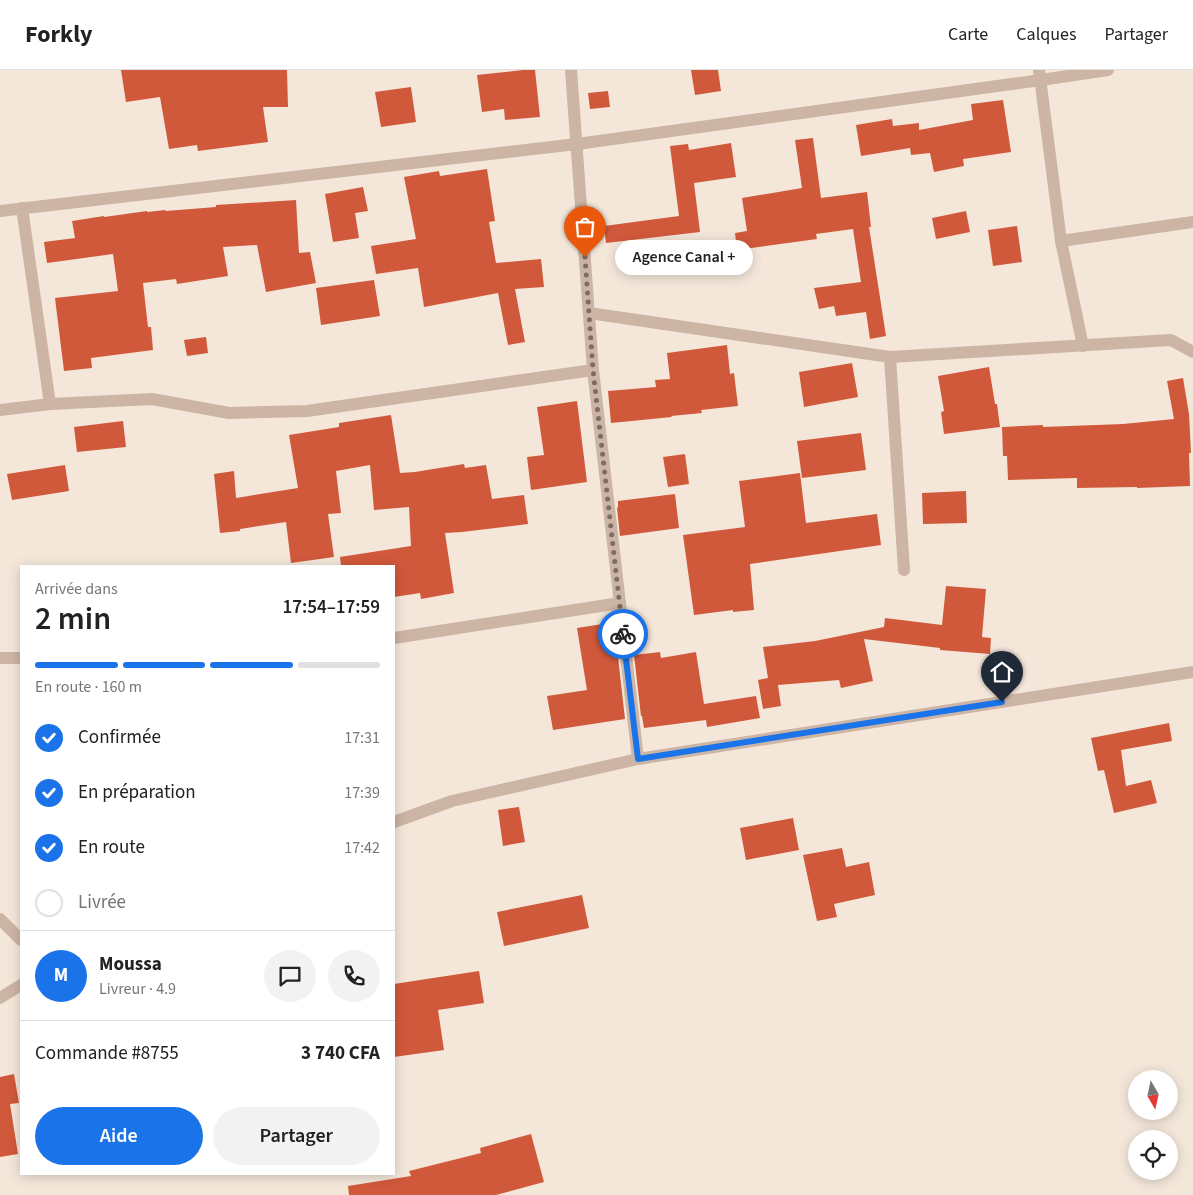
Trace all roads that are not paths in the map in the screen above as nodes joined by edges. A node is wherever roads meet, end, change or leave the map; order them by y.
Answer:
1 (571, 70) edge
2 (1108, 70) edge
3 (1040, 75) edge
4 (577, 144) junction
5 (22, 208) junction
6 (0, 211) edge
7 (1193, 222) edge
8 (1061, 241) junction
9 (589, 313) junction
10 (1083, 346) junction
11 (1193, 352) edge
12 (890, 357) junction
13 (593, 370) junction
14 (50, 404) junction
15 (0, 410) edge
16 (904, 570) dead end
17 (620, 602) junction
18 (395, 638) edge
19 (0, 658) edge
20 (20, 658) edge
21 (1193, 672) edge
22 (638, 759) junction
23 (395, 822) edge
24 (0, 919) edge
25 (20, 939) edge
26 (20, 987) edge
27 (0, 998) edge

1 - 4 street
2 - 3 street
3 - 4 street
3 - 8 street
4 - 5 street
4 - 9 street
5 - 6 street
5 - 14 street
7 - 8 street
8 - 10 street
9 - 12 street
9 - 13 street
10 - 11 street
10 - 12 street
12 - 16 street
13 - 14 street
13 - 17 street
14 - 15 street
17 - 18 street
17 - 22 street
19 - 20 street
21 - 22 street
22 - 23 street
24 - 25 street
26 - 27 street

